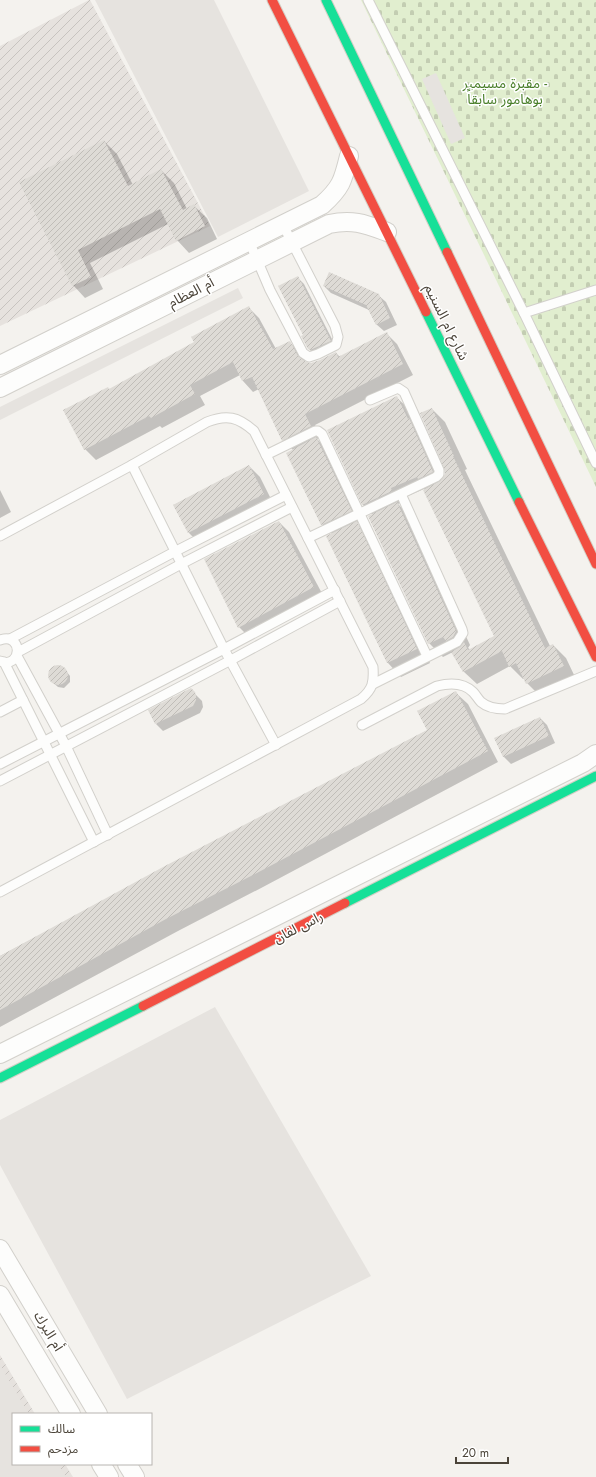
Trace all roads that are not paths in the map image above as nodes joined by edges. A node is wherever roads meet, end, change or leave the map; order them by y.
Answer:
1 (272, 0) edge
2 (326, 0) edge
3 (368, 0) edge
4 (349, 156) junction
5 (283, 224) junction
6 (388, 232) junction
7 (249, 242) junction
8 (292, 242) junction
9 (257, 260) junction
10 (596, 290) edge
11 (524, 313) junction
12 (0, 364) edge
13 (0, 388) edge
14 (370, 400) dead end
15 (266, 455) junction
16 (596, 463) edge
17 (132, 465) junction
18 (401, 494) junction
19 (286, 495) junction
20 (292, 507) junction
21 (359, 514) junction
22 (0, 536) edge
23 (308, 538) junction
24 (176, 551) junction
25 (183, 563) junction
26 (596, 564) edge
27 (334, 590) junction
28 (340, 601) junction
29 (3, 640) edge
30 (224, 649) junction
31 (17, 654) junction
32 (427, 656) junction
33 (596, 657) edge
34 (230, 660) junction
35 (1, 662) edge
36 (596, 671) edge
37 (373, 684) junction
38 (23, 700) junction
39 (0, 712) edge
40 (362, 725) dead end
41 (59, 733) junction
42 (44, 741) junction
43 (276, 745) junction
44 (66, 746) junction
45 (50, 754) junction
46 (596, 754) edge
47 (0, 764) edge
48 (596, 776) edge
49 (0, 781) edge
50 (108, 835) junction
51 (94, 842) junction
52 (0, 892) edge
53 (0, 1054) edge
54 (0, 1078) edge
55 (0, 1249) edge
56 (0, 1295) edge
57 (70, 1413) edge
58 (97, 1413) edge
59 (102, 1465) edge
60 (129, 1465) edge
61 (109, 1477) edge
62 (135, 1477) edge

1 - 4 main road, شارع ام السنيم
2 - 26 main road
3 - 11 lane
4 - 5 street, أم العظام
4 - 6 main road, شارع ام السنيم
5 - 7 street, أم العظام
5 - 8 lane
6 - 8 street, أم العظام
6 - 33 main road, شارع ام السنيم
7 - 9 lane
7 - 12 street, أم العظام
8 - 9 street, أم العظام
8 - 9 lane
9 - 13 street, أم العظام
10 - 11 lane
11 - 16 lane
14 - 18 lane
15 - 17 lane
15 - 19 lane
15 - 21 lane
17 - 22 lane
17 - 24 lane
18 - 21 lane
18 - 32 lane
19 - 20 lane
19 - 24 lane
20 - 23 lane
20 - 25 lane
21 - 23 lane
21 - 32 lane
23 - 27 lane
24 - 25 lane
24 - 29 lane
25 - 30 lane
25 - 31 lane
27 - 28 lane
27 - 30 lane
28 - 34 lane
28 - 37 lane
29 - 31 lane
30 - 34 lane
30 - 41 lane
31 - 35 lane
31 - 41 lane
32 - 37 lane
34 - 43 lane
34 - 44 lane
35 - 38 lane
36 - 40 lane
37 - 43 lane
38 - 39 lane
38 - 42 lane
41 - 42 lane
41 - 44 lane
42 - 45 lane
42 - 47 lane
43 - 50 lane
44 - 45 lane
44 - 50 lane
45 - 49 lane
45 - 51 lane
46 - 53 street, راس لفان
48 - 54 main road, راس لفان
50 - 51 lane
51 - 52 lane
55 - 58 street, أم البرك
56 - 57 street, أم البرك
59 - 61 street
60 - 62 street

